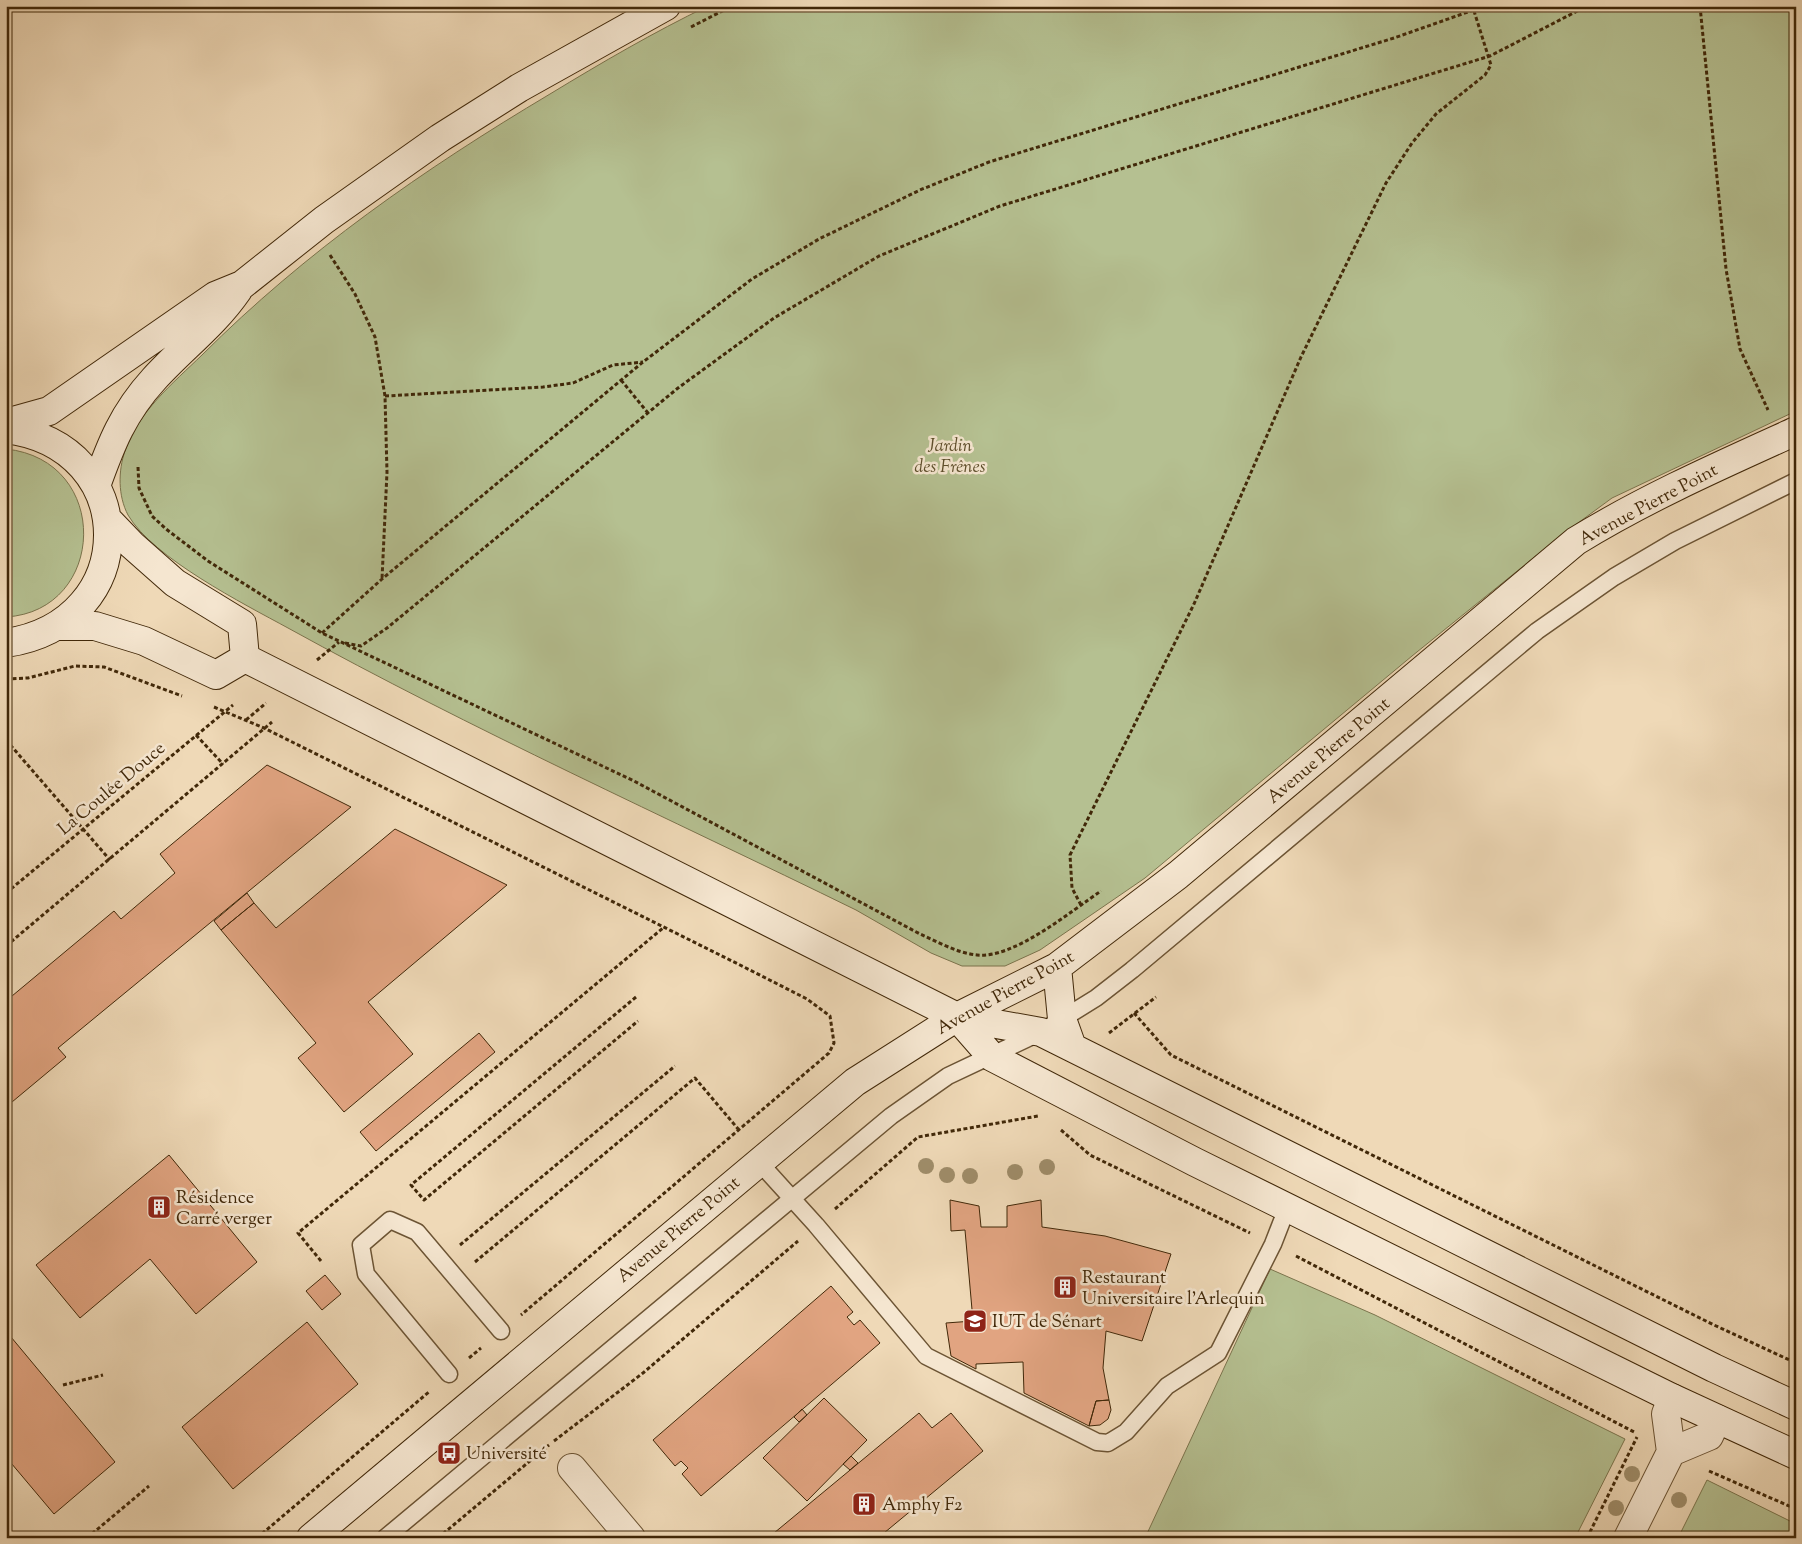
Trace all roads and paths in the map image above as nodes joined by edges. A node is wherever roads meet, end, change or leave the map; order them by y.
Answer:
1 (666, 6) edge
2 (732, 6) edge
3 (1485, 6) edge
4 (1587, 6) edge
5 (1700, 6) edge
6 (1474, 11) junction
7 (684, 30) dead end
8 (1490, 56) junction
9 (337, 248) dead end
10 (329, 254) junction
11 (321, 260) dead end
12 (242, 285) junction
13 (642, 362) junction
14 (621, 380) junction
15 (385, 396) junction
16 (1768, 411) dead end
17 (648, 413) junction
18 (6, 423) edge
19 (6, 429) edge
20 (1796, 430) edge
21 (138, 461) dead end
22 (1796, 481) edge
23 (96, 486) junction
24 (107, 519) junction
25 (382, 579) junction
26 (58, 626) junction
27 (322, 633) junction
28 (339, 642) junction
29 (6, 643) edge
30 (245, 658) junction
31 (6, 679) edge
32 (293, 681) junction
33 (189, 698) dead end
34 (207, 705) dead end
35 (233, 705) dead end
36 (224, 711) junction
37 (246, 720) junction
38 (272, 722) dead end
39 (264, 728) junction
40 (196, 735) junction
41 (6, 740) edge
42 (223, 764) junction
43 (84, 828) junction
44 (110, 860) junction
45 (6, 892) edge
46 (663, 928) junction
47 (6, 946) edge
48 (1057, 967) junction
49 (636, 996) dead end
50 (1156, 997) dead end
51 (957, 1017) junction
52 (638, 1021) dead end
53 (1052, 1025) junction
54 (992, 1057) junction
55 (676, 1066) dead end
56 (1044, 1115) dead end
57 (1057, 1126) dead end
58 (739, 1130) junction
59 (759, 1162) junction
60 (792, 1198) junction
61 (1287, 1208) junction
62 (816, 1225) junction
63 (1272, 1244) junction
64 (463, 1249) dead end
65 (470, 1258) dead end
66 (320, 1261) dead end
67 (501, 1332) junction
68 (1796, 1363) edge
69 (449, 1374) junction
70 (103, 1375) dead end
71 (63, 1385) dead end
72 (1672, 1398) junction
73 (1796, 1406) edge
74 (1717, 1419) junction
75 (1639, 1434) junction
76 (1796, 1455) edge
77 (1668, 1457) junction
78 (572, 1468) dead end
79 (149, 1486) dead end
80 (1796, 1509) edge
81 (6, 1530) edge
82 (262, 1536) edge
83 (12, 1538) edge
84 (87, 1538) edge
85 (257, 1538) edge
86 (311, 1538) edge
87 (385, 1538) edge
88 (438, 1538) edge
89 (631, 1538) edge
90 (1587, 1538) edge
91 (1628, 1538) edge

1 - 12 street
2 - 7 path
3 - 6 path
4 - 8 path
5 - 16 path
6 - 8 path
6 - 13 path
8 - 17 path
8 - 28 path
9 - 10 path
10 - 11 path
10 - 15 path
12 - 18 street
12 - 23 street
13 - 14 path
13 - 15 path
14 - 17 path
14 - 25 path
15 - 25 path
17 - 28 path
19 - 23 street
20 - 48 street, Avenue Pierre Point
21 - 27 path
22 - 53 lane
23 - 24 street
24 - 26 street
24 - 30 street
25 - 27 path
26 - 29 street
26 - 30 street
27 - 28 path
28 - 32 path
30 - 32 street
31 - 33 path
32 - 37 path
32 - 51 street
34 - 36 path
35 - 36 path, La Coulée Douce
36 - 37 path
36 - 40 path, La Coulée Douce
37 - 39 path
38 - 39 path
39 - 42 path
39 - 46 path
40 - 42 path
40 - 43 path, La Coulée Douce
41 - 43 path
42 - 44 path
43 - 44 path
43 - 45 path, La Coulée Douce
44 - 47 path
46 - 58 path
46 - 66 path
48 - 51 street, Avenue Pierre Point
48 - 53 street
49 - 52 path
50 - 68 path
51 - 53 street
51 - 54 street
51 - 59 street, Avenue Pierre Point
53 - 54 lane
53 - 73 street
54 - 60 lane
54 - 61 street
55 - 64 path
56 - 62 path
57 - 63 path
58 - 65 path
58 - 67 path
59 - 60 lane
59 - 86 street, Avenue Pierre Point
60 - 62 lane
60 - 87 lane
61 - 63 lane
61 - 72 street
62 - 63 lane
62 - 88 path
63 - 75 path
67 - 69 path
67 - 69 lane
69 - 82 path
70 - 71 path
72 - 74 street
72 - 77 street
74 - 76 street
74 - 77 street
75 - 77 path
75 - 90 path
77 - 80 path
77 - 91 street
78 - 89 street
79 - 84 path
81 - 83 path
82 - 85 path

